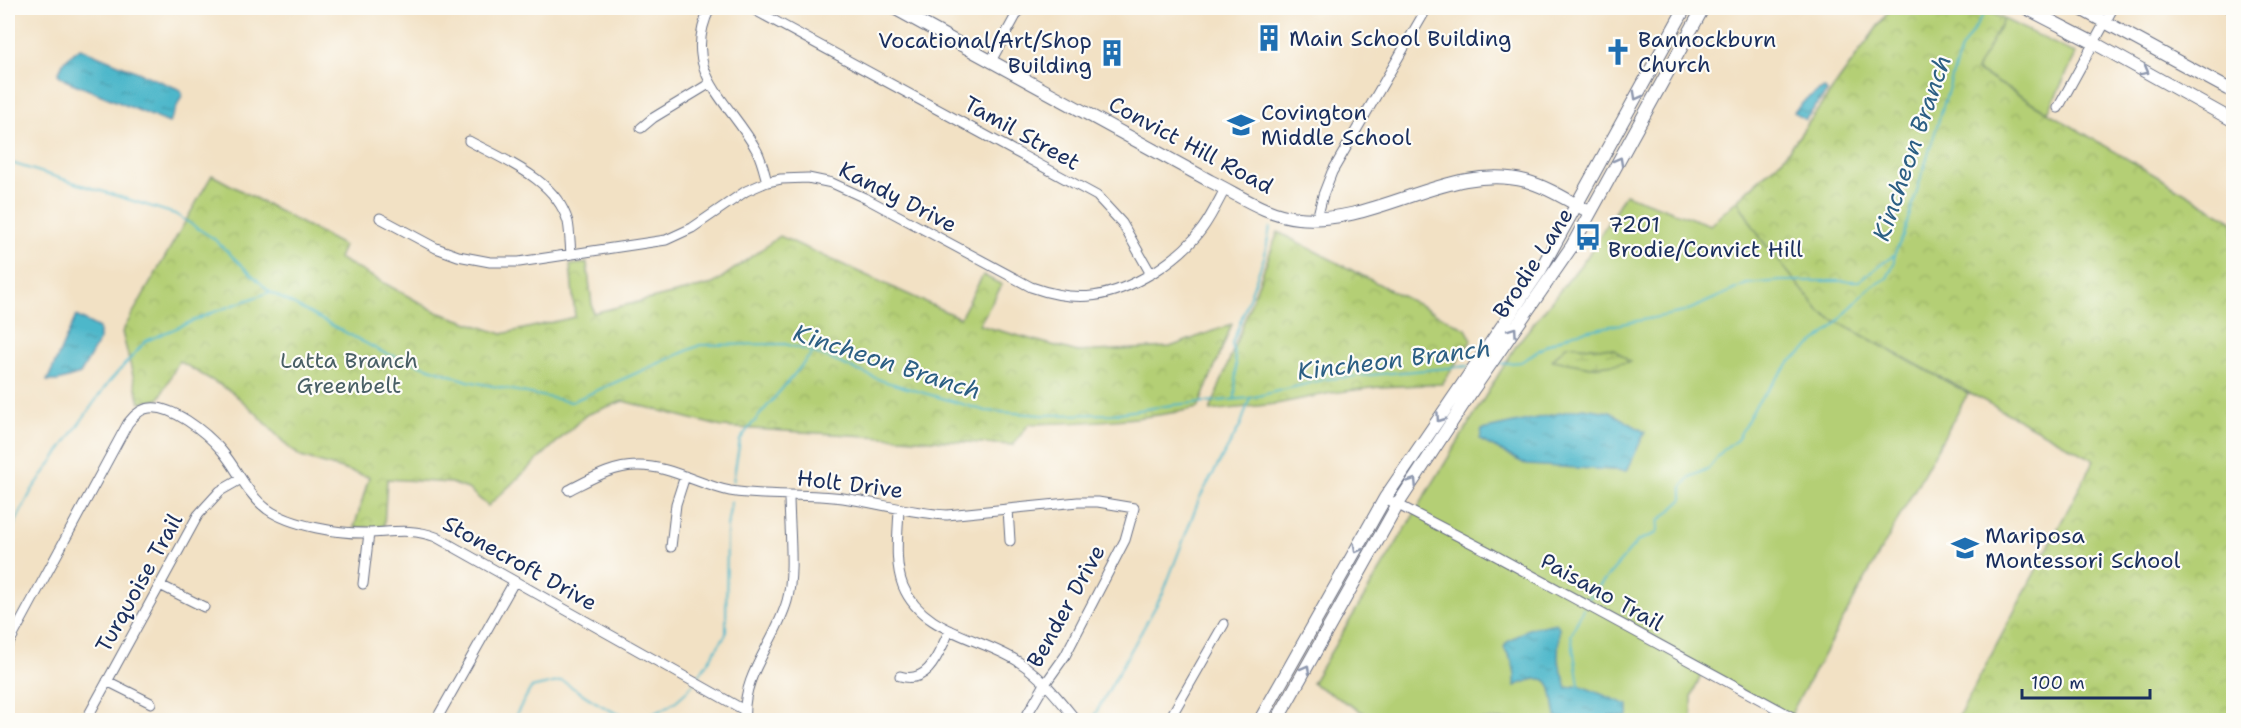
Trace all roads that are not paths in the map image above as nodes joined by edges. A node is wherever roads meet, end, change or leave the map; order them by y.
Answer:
1 (710, 8) edge
2 (751, 8) edge
3 (894, 8) edge
4 (1020, 8) edge
5 (1427, 8) edge
6 (2026, 8) edge
7 (2079, 8) edge
8 (2113, 8) edge
9 (2229, 8) edge
10 (1694, 9) edge
11 (2234, 10) edge
12 (2106, 21) junction
13 (2094, 43) junction
14 (991, 61) junction
15 (710, 84) junction
16 (2234, 92) edge
17 (2058, 108) dead end
18 (2234, 121) edge
19 (641, 128) dead end
20 (469, 141) dead end
21 (767, 182) junction
22 (1225, 189) junction
23 (1577, 206) junction
24 (1591, 212) junction
25 (380, 218) dead end
26 (1317, 219) junction
27 (572, 254) junction
28 (1151, 274) junction
29 (1467, 388) junction
30 (685, 476) junction
31 (241, 479) junction
32 (569, 490) dead end
33 (789, 495) junction
34 (1385, 498) junction
35 (1398, 504) junction
36 (1134, 508) joint
37 (899, 509) junction
38 (1008, 509) junction
39 (369, 533) junction
40 (1010, 541) dead end
41 (671, 547) dead end
42 (514, 582) junction
43 (363, 584) dead end
44 (160, 585) junction
45 (204, 608) dead end
46 (1224, 624) dead end
47 (950, 630) junction
48 (8, 645) edge
49 (900, 676) dead end
50 (107, 681) junction
51 (1045, 684) junction
52 (151, 703) dead end
53 (744, 710) junction
54 (86, 720) edge
55 (436, 720) edge
56 (745, 720) edge
57 (1024, 720) edge
58 (1076, 720) edge
59 (1169, 720) edge
60 (1260, 720) edge
61 (1277, 720) edge
62 (1798, 720) edge

1 - 15 street
2 - 28 street, Tamil Street
3 - 14 main road, Convict Hill Road
4 - 14 street
5 - 26 street
6 - 13 main road
7 - 12 main road
8 - 12 street
9 - 11 street
10 -> 23 main road, Brodie Lane
24 -> 10 main road, Brodie Lane
12 - 13 street
12 - 16 main road
13 - 17 street
13 -> 18 main road
14 - 22 main road, Convict Hill Road
15 - 19 street
15 - 21 street
20 - 27 street
21 - 27 street, Kandy Drive
21 - 28 street, Kandy Drive
22 - 26 main road, Convict Hill Road
22 - 28 street, Kandy Drive
23 - 24 main road, Convict Hill Road
23 - 26 main road, Convict Hill Road
23 - 29 main road, Brodie Lane
29 -> 24 main road, Brodie Lane
25 - 27 street, Kandy Drive
29 -> 34 main road, Brodie Lane
35 -> 29 main road, Brodie Lane
30 - 32 street, Holt Drive
30 - 33 street, Holt Drive
30 - 41 street
31 - 39 street, Stonecroft Drive
31 - 44 street, Turquoise Trail
31 - 48 street, Stonecroft Drive
33 - 37 street, Holt Drive
33 - 53 street
34 - 35 street, Paisano Trail
34 -> 60 main road, Brodie Lane
61 -> 35 main road, Brodie Lane
35 - 62 street, Paisano Trail
36 - 38 street, Holt Drive
36 - 51 street, Bender Drive
37 - 38 street, Holt Drive
37 - 47 street
38 - 40 street
39 - 42 street, Stonecroft Drive
39 - 43 street
42 - 53 street, Stonecroft Drive
42 - 55 street
44 - 45 street
44 - 50 street, Turquoise Trail
46 - 59 street
47 - 49 street
47 - 51 street
50 - 52 street
50 - 54 street, Turquoise Trail
51 - 57 street, Bender Drive
51 - 58 street
53 - 56 street

